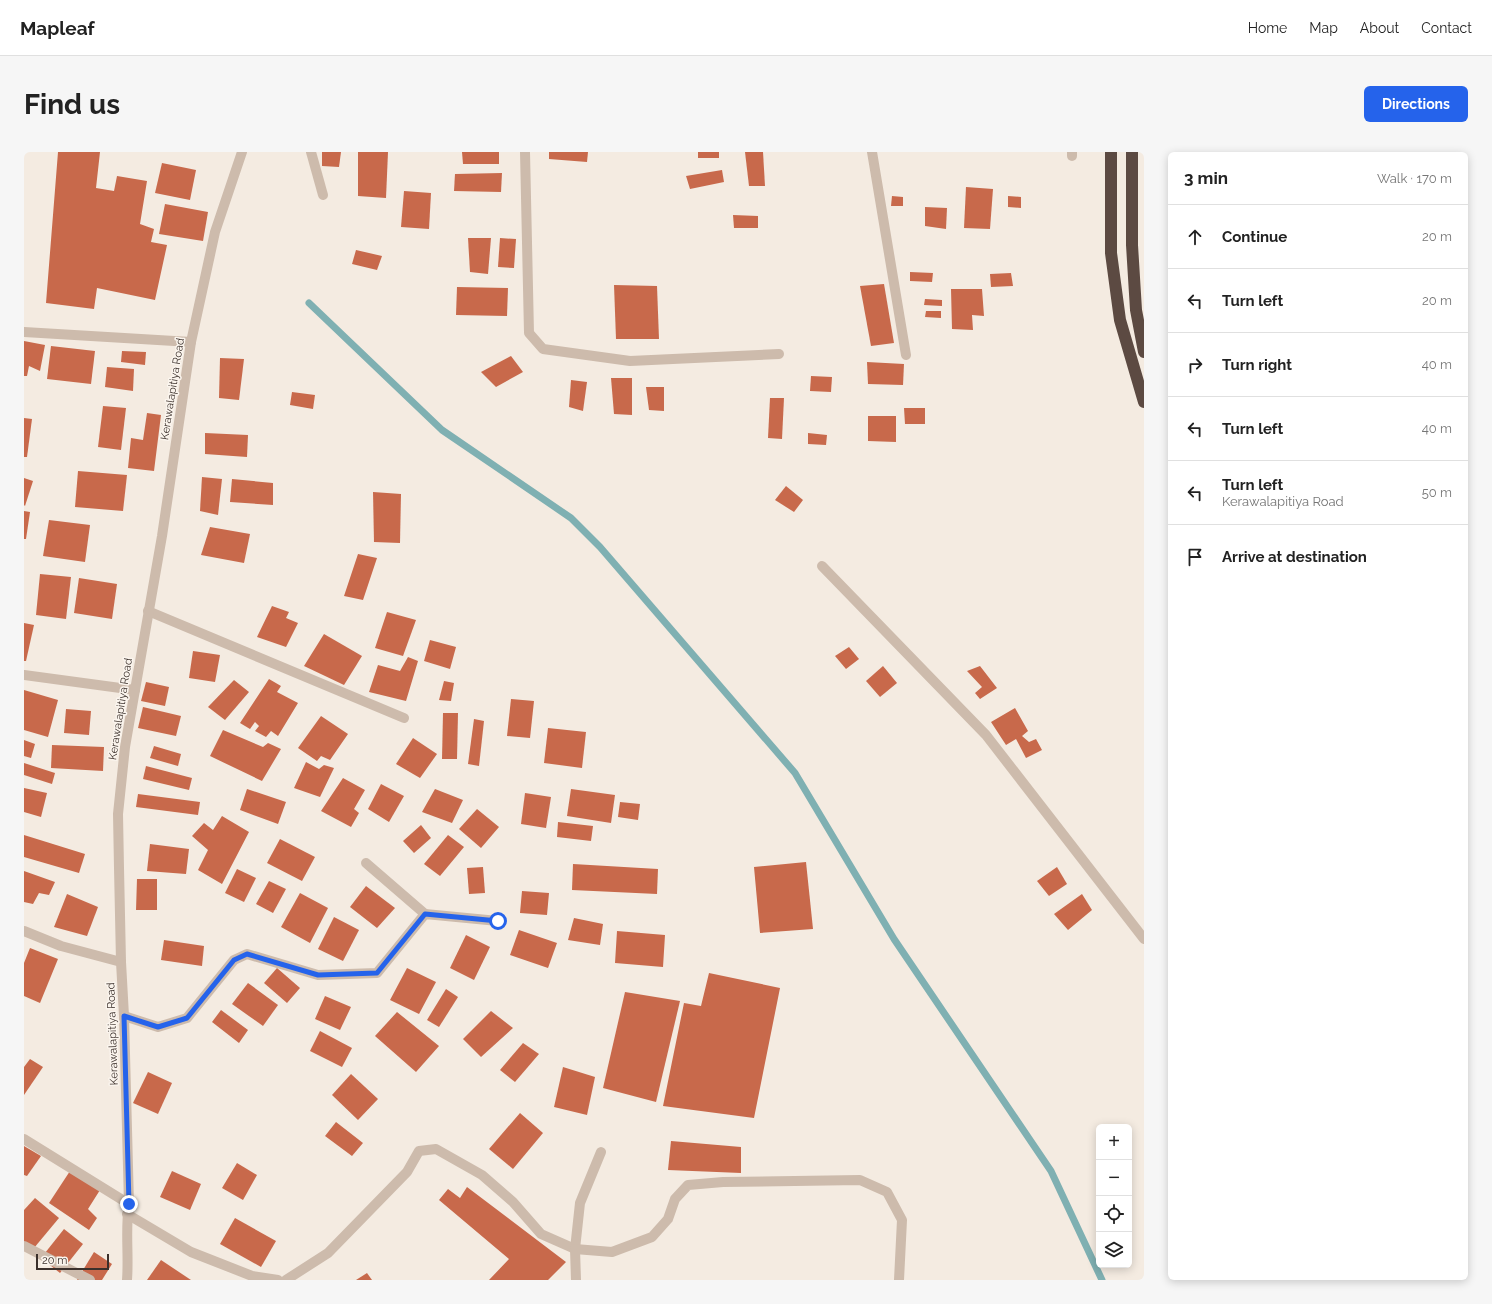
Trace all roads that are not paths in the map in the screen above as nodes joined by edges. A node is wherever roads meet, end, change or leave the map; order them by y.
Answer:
1 (242, 152) edge
2 (311, 152) edge
3 (525, 152) edge
4 (872, 152) edge
5 (1111, 152) edge
6 (1132, 152) edge
7 (323, 195) dead end
8 (24, 332) edge
9 (191, 342) junction
10 (1144, 352) edge
11 (779, 354) dead end
12 (906, 355) dead end
13 (1144, 402) edge
14 (822, 566) dead end
15 (148, 611) junction
16 (24, 675) edge
17 (135, 690) junction
18 (404, 718) dead end
19 (366, 863) dead end
20 (425, 914) junction
21 (498, 921) dead end
22 (24, 932) edge
23 (1144, 939) edge
24 (121, 962) junction
25 (124, 1016) junction
26 (24, 1139) edge
27 (601, 1152) dead end
28 (129, 1204) junction
29 (127, 1214) junction
30 (24, 1246) edge
31 (575, 1249) junction
32 (90, 1280) edge
33 (127, 1280) edge
34 (278, 1280) edge
35 (286, 1280) edge
36 (576, 1280) edge
37 (899, 1280) edge

1 - 9 street, Kerawalapitiya Road
2 - 7 street
3 - 11 street
4 - 12 street
5 - 13 highway
6 - 10 highway
8 - 9 street
9 - 15 street, Kerawalapitiya Road
14 - 23 street
15 - 17 street, Kerawalapitiya Road
15 - 18 street
16 - 17 street
17 - 24 street, Kerawalapitiya Road
19 - 20 street
20 - 21 street
20 - 25 street
22 - 24 street
24 - 25 street, Kerawalapitiya Road
25 - 28 street, Kerawalapitiya Road
26 - 28 street
27 - 31 street
28 - 29 street, Kerawalapitiya Road
29 - 33 street, Kerawalapitiya Road
29 - 34 street
30 - 32 street
31 - 35 street
31 - 36 street
31 - 37 street

